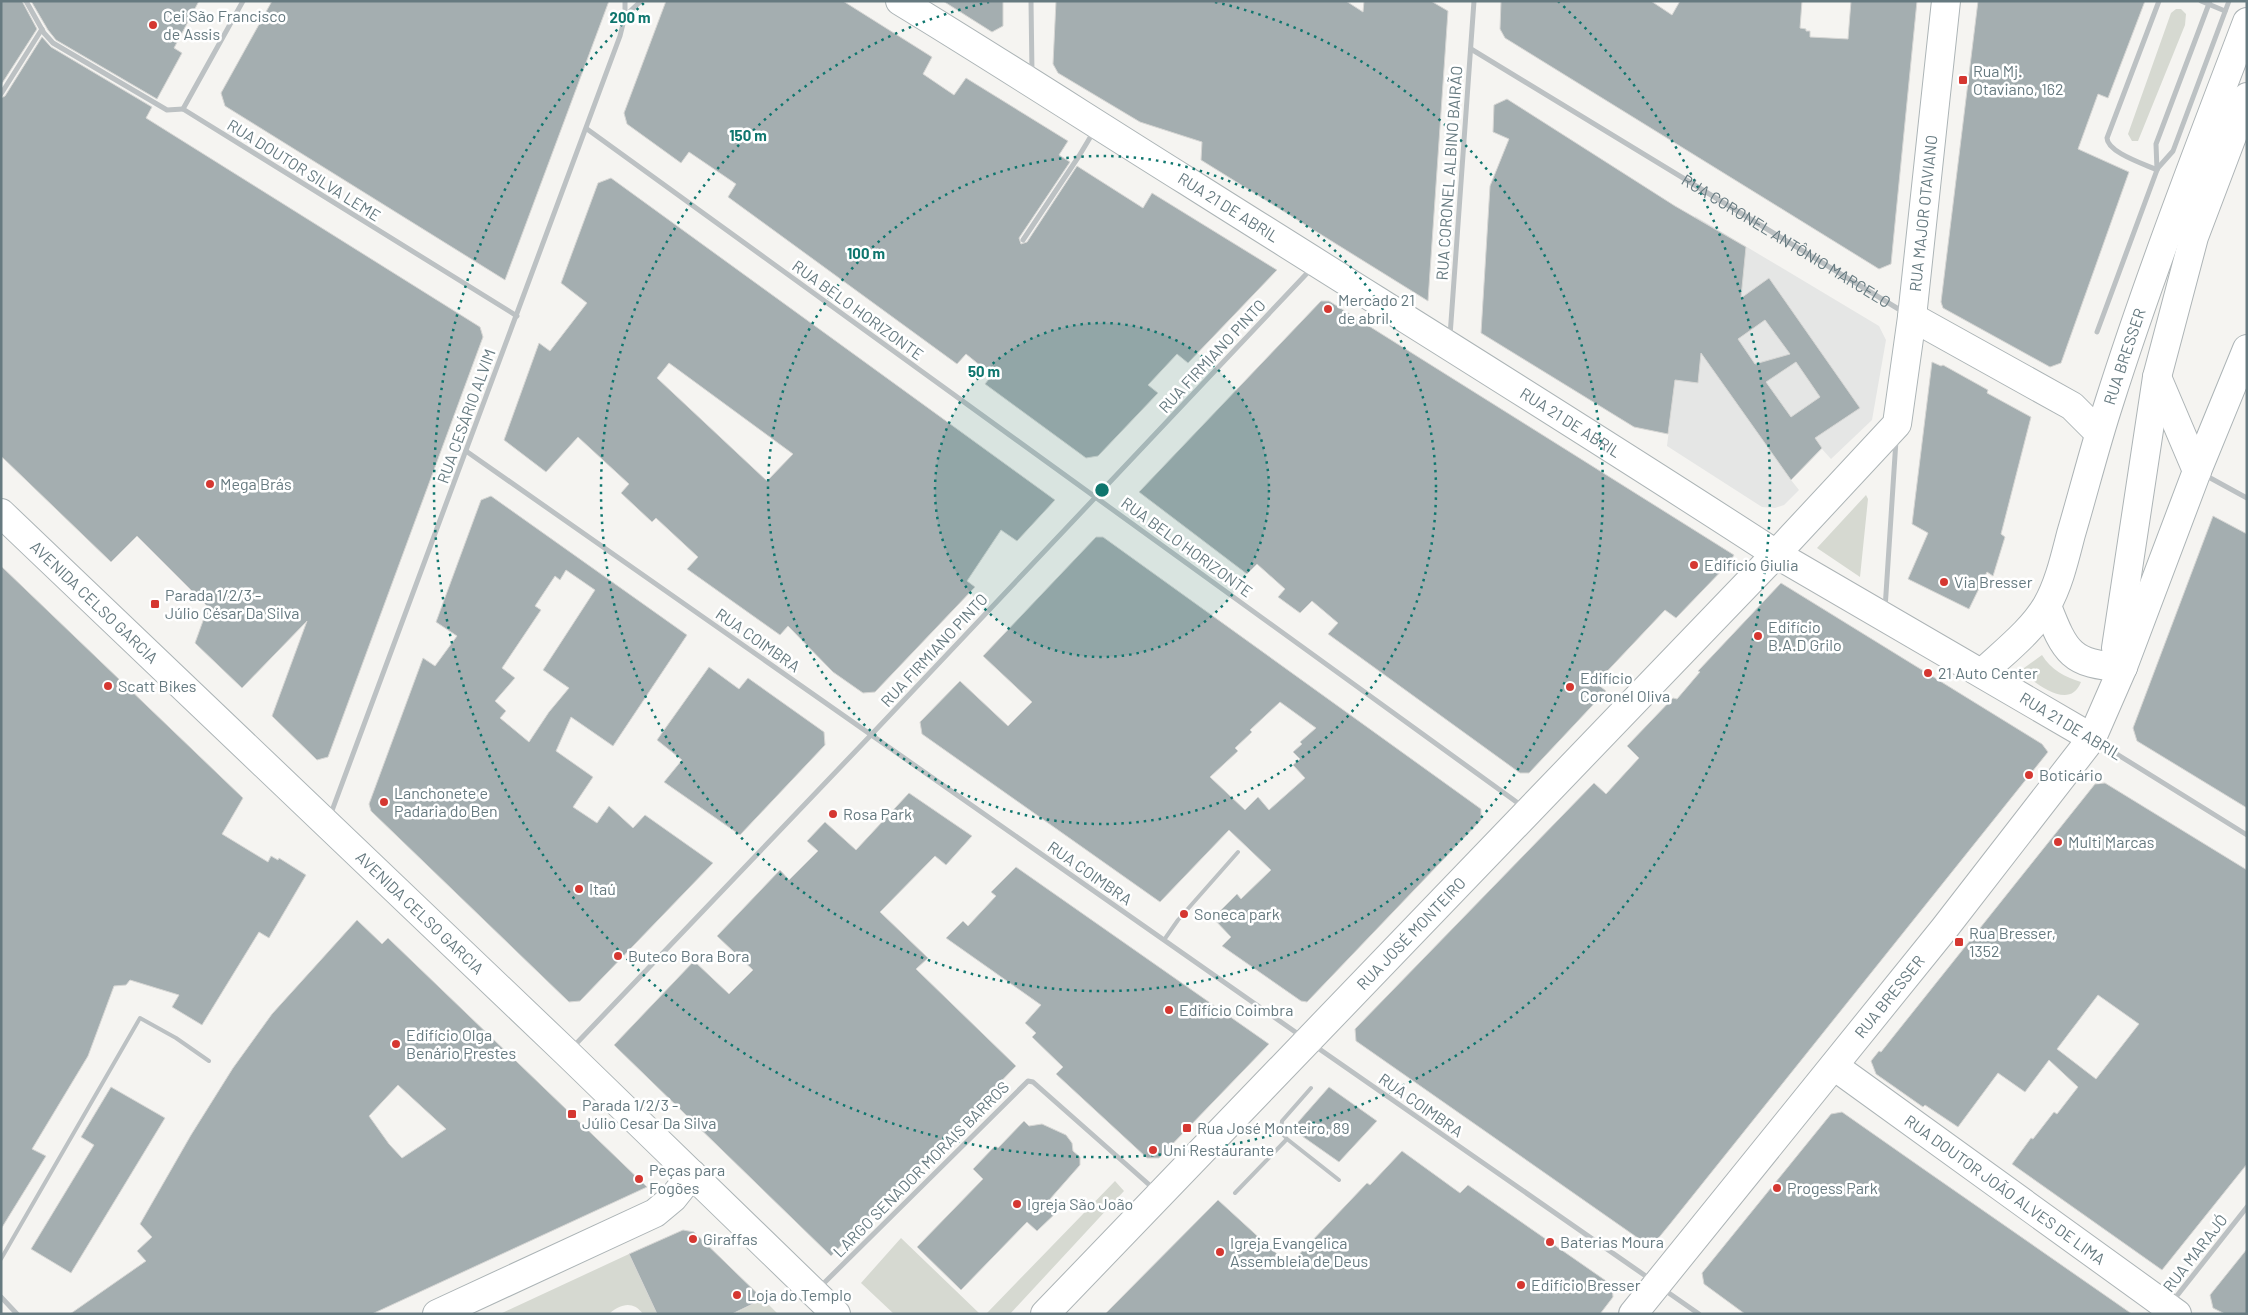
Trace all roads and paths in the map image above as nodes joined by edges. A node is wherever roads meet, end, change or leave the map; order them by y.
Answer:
1 (26, 1) edge
2 (242, 1) edge
3 (625, 1) edge
4 (641, 1) edge
5 (900, 1) edge
6 (1031, 1) edge
7 (1474, 1) edge
8 (1946, 1) edge
9 (2159, 1) edge
10 (2202, 1) edge
11 (2229, 1) edge
12 (2209, 3) edge
13 (625, 16) junction
14 (2236, 16) edge
15 (42, 29) junction
16 (1471, 49) junction
17 (1032, 81) junction
18 (1, 94) edge
19 (2247, 97) edge
20 (183, 110) junction
21 (1098, 124) junction
22 (587, 129) junction
23 (2156, 170) junction
24 (1023, 240) dead end
25 (1318, 262) junction
26 (517, 316) junction
27 (1912, 317) junction
28 (2097, 332) dead end
29 (1450, 346) junction
30 (2247, 349) edge
31 (2157, 377) junction
32 (2110, 400) junction
33 (2072, 406) junction
34 (1897, 424) junction
35 (2099, 434) junction
36 (466, 451) junction
37 (2197, 471) junction
38 (1096, 497) junction
39 (2247, 498) edge
40 (2, 515) edge
41 (1776, 554) junction
42 (2047, 606) junction
43 (1885, 616) junction
44 (2123, 667) junction
45 (1982, 673) junction
46 (871, 735) junction
47 (2092, 738) junction
48 (1529, 810) junction
49 (327, 824) junction
50 (2247, 835) edge
51 (1238, 852) dead end
52 (1164, 940) junction
53 (1308, 1041) junction
54 (567, 1053) junction
55 (209, 1061) dead end
56 (1834, 1066) junction
57 (1311, 1088) dead end
58 (1287, 1139) junction
59 (692, 1174) junction
60 (1339, 1180) dead end
61 (1159, 1194) junction
62 (1235, 1194) dead end
63 (2247, 1207) edge
64 (1, 1259) edge
65 (1657, 1284) junction
66 (814, 1293) junction
67 (1, 1297) edge
68 (2169, 1312) edge
69 (17, 1314) edge
70 (437, 1314) edge
71 (836, 1314) edge
72 (1045, 1314) edge
73 (1633, 1314) edge
74 (1699, 1314) edge

1 - 15 street
2 - 20 street
3 - 13 street, RUA CESÁRIO ALVIM
4 - 13 street
5 - 17 main road, RUA 21 DE ABRIL
6 - 17 street
7 - 16 street, RUA CORONEL ALBINO BAIRÃO
8 - 27 main road, RUA MAJOR OTAVIANO
9 - 23 street
10 - 12 street
11 - 14 street
12 - 14 street
12 - 23 street
13 - 22 street, RUA CESÁRIO ALVIM
14 - 23 street
14 - 32 main road, RUA BRESSER
15 - 18 street
15 - 20 street
16 - 27 street, RUA CORONEL ANTÔNIO MARCELO
16 - 29 street, RUA CORONEL ALBINO BAIRÃO
17 - 21 main road, RUA 21 DE ABRIL
19 - 31 main road, RUA BRESSER
20 - 26 street, RUA DOUTOR SILVA LEME
21 - 24 street
21 - 25 main road, RUA 21 DE ABRIL
22 - 26 street, RUA CESÁRIO ALVIM
22 - 38 street, RUA BELO HORIZONTE
23 - 28 street
25 - 29 main road, RUA 21 DE ABRIL
25 - 38 street, RUA FIRMIANO PINTO
26 - 36 street, RUA CESÁRIO ALVIM
27 - 33 main road, RUA CORONEL ANTÔNIO MARCELO
27 - 34 main road, RUA MAJOR OTAVIANO
29 - 41 main road, RUA 21 DE ABRIL
30 - 37 main road, RUA BRESSER
31 - 37 main road
31 - 44 main road, RUA BRESSER
32 - 33 main road
32 - 35 main road, RUA BRESSER
33 - 35 main road, RUA CORONEL ANTÔNIO MARCELO
34 - 41 main road
34 - 43 street, RUA MAJOR OTAVIANO
35 - 42 main road, RUA BRESSER
36 - 46 street, RUA COIMBRA
36 - 49 street, RUA CESÁRIO ALVIM
37 - 39 street
37 - 44 main road, RUA BRESSER
38 - 46 street, RUA FIRMIANO PINTO
38 - 48 street, RUA BELO HORIZONTE
40 - 49 main road, AVENIDA CELSO GARCIA
41 - 43 main road, RUA 21 DE ABRIL
41 - 48 main road, RUA JOSÉ MONTEIRO
42 - 44 main road
42 - 45 main road, RUA BRESSER
43 - 45 main road, RUA 21 DE ABRIL
44 - 47 main road, RUA BRESSER
45 - 47 main road, RUA 21 DE ABRIL
46 - 52 street, RUA COIMBRA
46 - 54 street, RUA FIRMIANO PINTO
47 - 50 street, RUA 21 DE ABRIL
47 - 56 main road, RUA BRESSER
48 - 53 main road, RUA JOSÉ MONTEIRO
49 - 54 main road, AVENIDA CELSO GARCIA
51 - 52 lane
52 - 53 street, RUA COIMBRA
53 - 61 main road, RUA JOSÉ MONTEIRO
53 - 65 street, RUA COIMBRA
54 - 59 main road, AVENIDA CELSO GARCIA
55 - 64 lane
56 - 65 main road, RUA BRESSER
56 - 68 main road, RUA DOUTOR JOÃO ALVES DE LIMA
57 - 58 lane
58 - 60 lane
58 - 62 lane
59 - 66 main road, AVENIDA CELSO GARCIA
59 - 70 main road
61 - 66 street, LARGO SENADOR MORAIS BARROS
61 - 72 main road, RUA JOSÉ MONTEIRO
63 - 68 street, RUA MARAJÓ
65 - 73 main road, RUA BRESSER
65 - 74 street, RUA COIMBRA
66 - 71 main road, AVENIDA CELSO GARCIA
67 - 69 street

